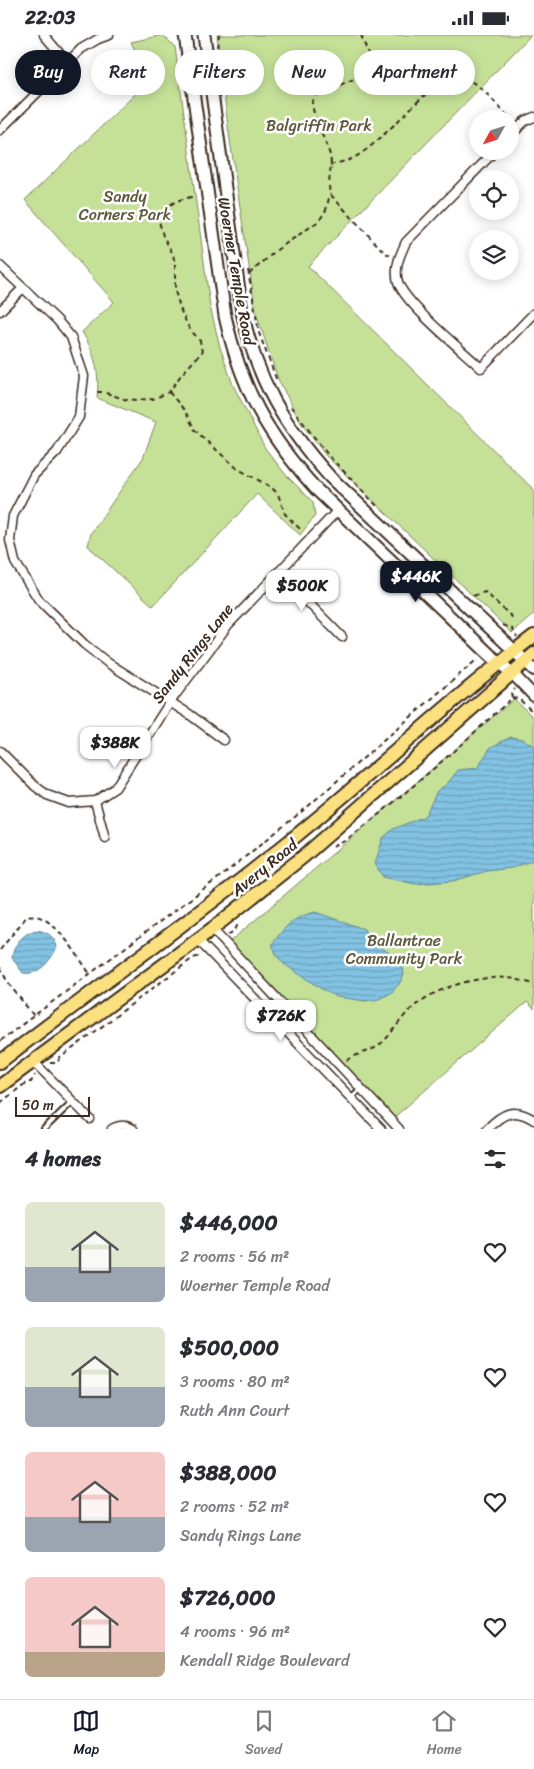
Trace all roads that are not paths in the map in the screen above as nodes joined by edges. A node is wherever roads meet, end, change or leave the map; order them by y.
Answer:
1 (44, 35) edge
2 (110, 35) edge
3 (185, 35) edge
4 (204, 35) edge
5 (57, 50) edge
6 (80, 50) edge
7 (34, 95) edge
8 (534, 117) edge
9 (519, 127) edge
10 (0, 130) edge
11 (486, 160) edge
12 (0, 266) edge
13 (23, 288) junction
14 (0, 311) edge
15 (534, 313) edge
16 (338, 510) junction
17 (0, 539) edge
18 (10, 540) junction
19 (278, 572) junction
20 (342, 637) dead end
21 (529, 639) edge
22 (513, 651) junction
23 (531, 662) edge
24 (499, 663) junction
25 (513, 674) junction
26 (534, 696) edge
27 (170, 702) junction
28 (224, 741) dead end
29 (0, 751) edge
30 (95, 801) junction
31 (104, 838) dead end
32 (212, 929) junction
33 (197, 939) junction
34 (287, 1007) junction
35 (275, 1019) junction
36 (33, 1061) junction
37 (0, 1063) edge
38 (0, 1086) edge
39 (362, 1088) junction
40 (350, 1098) junction
41 (72, 1102) junction
42 (90, 1119) dead end
43 (534, 1120) edge
44 (44, 1129) edge
45 (112, 1129) edge
46 (133, 1129) edge
47 (380, 1129) edge
48 (399, 1129) edge
49 (487, 1129) edge

1 - 5 street
2 - 6 street
3 - 16 main road, Woerner Temple Road
4 - 22 main road, Woerner Temple Road
7 - 10 street
8 - 9 street
11 - 15 street
12 - 13 street
13 - 14 street
13 - 18 street
16 - 19 street, Sandy Rings Lane
16 - 24 main road, Woerner Temple Road
17 - 18 street
18 - 27 street
19 - 20 street
19 - 27 street, Sandy Rings Lane
21 - 22 main road, Avery Road
22 - 23 main road, Woerner Temple Road
22 - 24 main road, Avery Road
23 - 25 main road, Avery Road
24 - 25 main road, Woerner Temple Road
24 - 37 main road, Avery Road
25 - 26 street, Woerner Temple Road
25 - 32 main road, Avery Road
27 - 28 street
27 - 30 street, Sandy Rings Lane
29 - 30 street, Sandy Rings Lane
30 - 31 street
32 - 33 main road, Avery Road
32 - 34 street
33 - 35 street
33 - 36 main road, Avery Road
34 - 35 lane
34 - 39 street
35 - 40 street
36 - 38 main road, Avery Road
36 - 41 street
39 - 40 lane
39 - 48 street
40 - 47 street
41 - 42 street
41 - 44 lane
43 - 49 street
45 - 46 street

